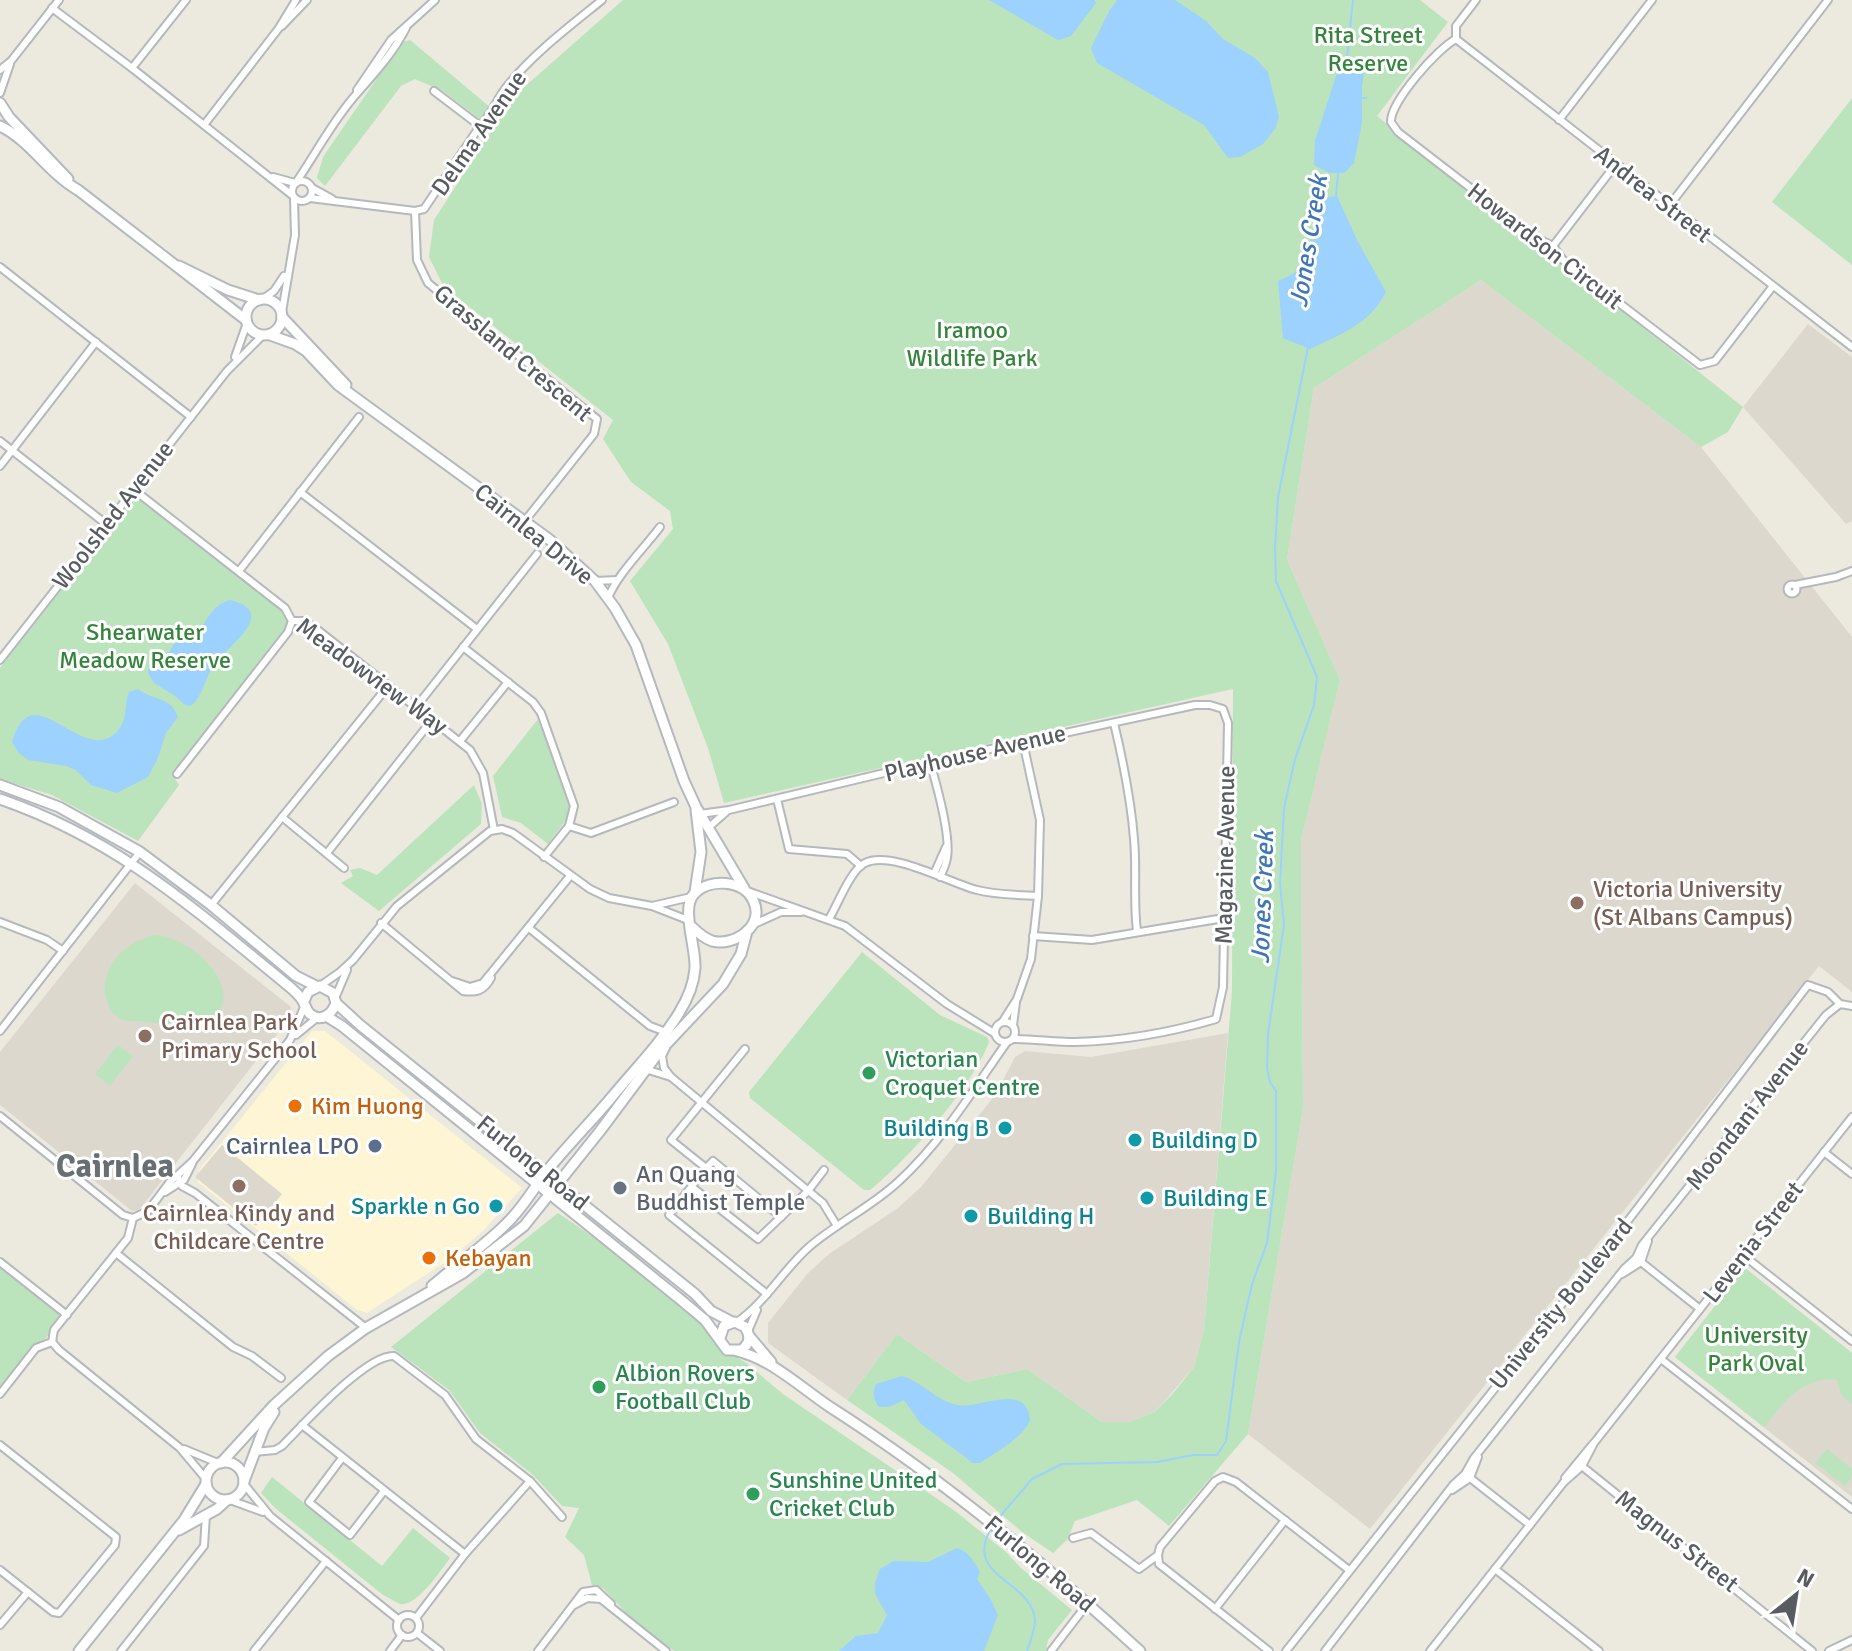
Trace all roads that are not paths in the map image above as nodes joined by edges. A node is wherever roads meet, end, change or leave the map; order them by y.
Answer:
1 (59, 0) edge
2 (186, 0) edge
3 (296, 0) edge
4 (307, 0) edge
5 (435, 0) edge
6 (602, 0) edge
7 (1476, 0) edge
8 (1652, 0) edge
9 (1828, 0) edge
10 (52, 8) junction
11 (279, 28) junction
12 (1456, 39) junction
13 (11, 61) junction
14 (132, 68) junction
15 (0, 70) edge
16 (434, 91) dead end
17 (0, 93) edge
18 (0, 103) edge
19 (1559, 120) junction
20 (204, 125) junction
21 (0, 126) edge
22 (480, 126) junction
23 (310, 158) junction
24 (1616, 164) junction
25 (269, 176) junction
26 (296, 182) junction
27 (311, 186) junction
28 (78, 190) junction
29 (293, 196) junction
30 (308, 199) junction
31 (335, 200) junction
32 (1669, 206) junction
33 (415, 211) junction
34 (296, 221) junction
35 (1553, 246) junction
36 (173, 264) junction
37 (1, 269) edge
38 (288, 270) junction
39 (1773, 286) junction
40 (261, 299) junction
41 (282, 314) junction
42 (246, 322) junction
43 (266, 335) junction
44 (96, 342) junction
45 (1852, 347) edge
46 (227, 371) junction
47 (353, 394) junction
48 (191, 417) junction
49 (359, 417) dead end
50 (0, 441) edge
51 (12, 451) junction
52 (0, 466) edge
53 (133, 489) junction
54 (300, 492) junction
55 (524, 522) junction
56 (106, 524) junction
57 (660, 527) dead end
58 (537, 554) dead end
59 (239, 571) junction
60 (1852, 571) edge
61 (617, 580) junction
62 (595, 581) junction
63 (1796, 587) dead end
64 (608, 599) junction
65 (292, 621) junction
66 (477, 629) junction
67 (463, 647) junction
68 (0, 660) edge
69 (508, 682) junction
70 (388, 686) junction
71 (416, 707) junction
72 (1223, 709) joint
73 (432, 720) junction
74 (1114, 723) junction
75 (460, 741) junction
76 (1023, 742) junction
77 (930, 762) junction
78 (177, 774) dead end
79 (0, 785) edge
80 (0, 799) edge
81 (777, 799) junction
82 (674, 802) dead end
83 (698, 810) junction
84 (729, 810) junction
85 (282, 817) junction
86 (569, 826) junction
87 (709, 827) junction
88 (494, 830) junction
89 (140, 852) junction
90 (327, 853) junction
91 (544, 857) junction
92 (132, 863) junction
93 (861, 866) junction
94 (344, 868) dead end
95 (937, 875) junction
96 (570, 876) junction
97 (745, 889) junction
98 (693, 894) junction
99 (1038, 896) junction
100 (211, 905) junction
101 (652, 906) junction
102 (805, 912) junction
103 (1224, 918) junction
104 (829, 919) junction
105 (0, 922) edge
106 (381, 923) junction
107 (690, 924) junction
108 (529, 928) junction
109 (750, 928) junction
110 (1137, 931) junction
111 (1033, 936) junction
112 (63, 951) junction
113 (353, 960) junction
114 (318, 986) junction
115 (1017, 999) junction
116 (336, 1000) junction
117 (304, 1003) junction
118 (1840, 1004) junction
119 (1852, 1006) edge
120 (322, 1017) junction
121 (975, 1020) junction
122 (1000, 1023) junction
123 (1014, 1027) junction
124 (0, 1031) edge
125 (666, 1036) junction
126 (996, 1036) junction
127 (1035, 1039) junction
128 (290, 1040) junction
129 (1010, 1040) junction
130 (745, 1049) dead end
131 (398, 1055) junction
132 (995, 1058) junction
133 (645, 1069) junction
134 (400, 1074) junction
135 (671, 1077) junction
136 (701, 1103) junction
137 (0, 1116) edge
138 (1852, 1117) edge
139 (1824, 1152) junction
140 (706, 1168) junction
141 (824, 1170) dead end
142 (546, 1172) junction
143 (1852, 1174) edge
144 (181, 1180) junction
145 (559, 1184) junction
146 (537, 1186) junction
147 (692, 1187) junction
148 (808, 1191) junction
149 (550, 1196) junction
150 (781, 1217) junction
151 (133, 1218) junction
152 (837, 1226) junction
153 (116, 1253) junction
154 (1743, 1255) junction
155 (1638, 1260) junction
156 (0, 1262) edge
157 (424, 1293) junction
158 (767, 1294) junction
159 (760, 1303) junction
160 (1700, 1309) junction
161 (67, 1315) junction
162 (735, 1322) junction
163 (366, 1328) junction
164 (749, 1334) junction
165 (720, 1338) junction
166 (1852, 1341) edge
167 (52, 1342) junction
168 (737, 1351) junction
169 (1661, 1359) junction
170 (779, 1370) junction
171 (281, 1378) dead end
172 (287, 1393) junction
173 (0, 1394) edge
174 (302, 1425) junction
175 (0, 1445) edge
176 (180, 1448) junction
177 (254, 1452) junction
178 (342, 1458) junction
179 (219, 1463) junction
180 (1580, 1465) junction
181 (1468, 1476) junction
182 (206, 1481) junction
183 (530, 1481) junction
184 (244, 1483) junction
185 (384, 1491) junction
186 (229, 1500) junction
187 (1852, 1509) edge
188 (206, 1515) junction
189 (270, 1516) junction
190 (562, 1517) dead end
191 (1285, 1520) junction
192 (1530, 1525) junction
193 (167, 1538) junction
194 (1073, 1538) dead end
195 (465, 1554) junction
196 (1158, 1555) junction
197 (326, 1561) junction
198 (1495, 1569) junction
199 (0, 1570) edge
200 (1349, 1570) junction
201 (28, 1592) junction
202 (1088, 1603) junction
203 (1215, 1609) junction
204 (416, 1618) junction
205 (399, 1620) junction
206 (0, 1625) edge
207 (96, 1631) junction
208 (417, 1633) junction
209 (402, 1635) junction
210 (1852, 1640) edge
211 (79, 1651) edge
212 (89, 1651) edge
213 (121, 1651) edge
214 (254, 1651) edge
215 (390, 1651) edge
216 (440, 1651) edge
217 (538, 1651) edge
218 (666, 1651) edge
219 (1051, 1651) edge
220 (1140, 1651) edge
221 (1269, 1651) edge
222 (1286, 1651) edge
223 (1325, 1651) edge
224 (1430, 1651) edge
225 (1599, 1651) edge
226 (1812, 1651) edge
227 (1829, 1651) edge

1 - 10 street
2 - 14 street
3 - 11 street
4 - 11 street
5 - 23 street
6 - 22 street, Delma Avenue
7 - 12 street
8 - 19 street
9 - 32 street
10 - 13 street
10 - 14 street
11 - 20 street
12 - 19 street, Andrea Street
12 - 35 street, Howardson Circuit
13 - 15 street
13 - 17 street
14 - 20 street
16 - 22 street
18 - 28 street
19 - 24 street, Andrea Street
20 - 25 street
21 - 28 street
22 - 33 street, Delma Avenue
23 - 26 street
23 - 27 street
24 - 32 street, Andrea Street
24 - 35 street
25 - 26 street, Delma Avenue
25 - 29 street
26 - 27 street, Delma Avenue
26 - 29 street
27 - 30 street
27 - 31 street, Delma Avenue
28 - 36 street
29 - 30 street, Delma Avenue
29 - 34 street
30 - 31 street, Delma Avenue
30 - 34 street
31 - 33 street, Delma Avenue
32 - 39 street, Andrea Street
33 - 55 street, Grassland Crescent
34 - 38 street
35 - 39 street, Howardson Circuit
36 - 40 street
36 - 42 street
37 - 44 street
38 - 40 street
38 - 41 street
39 - 45 street, Andrea Street
40 - 41 street
40 - 42 street
41 - 43 street
41 - 47 street, Cairnlea Drive
42 - 43 street
42 - 46 street, Woolshed Avenue
43 - 46 street, Woolshed Avenue
43 - 47 street, Cairnlea Drive
44 - 48 street
44 - 51 street
46 - 48 street, Woolshed Avenue
47 - 55 street, Cairnlea Drive
48 - 53 street, Woolshed Avenue
49 - 54 street
50 - 51 street
51 - 52 street
51 - 56 street
53 - 56 street, Woolshed Avenue
53 - 59 street, Meadowview Way
54 - 59 street
54 - 66 street
55 - 62 street, Cairnlea Drive
56 - 68 street, Woolshed Avenue
57 - 61 street
58 - 66 street
59 - 65 street, Meadowview Way
60 - 63 street
61 - 62 street
61 - 64 street
62 - 64 street, Cairnlea Drive
64 - 83 street, Cairnlea Drive
65 - 70 street, Meadowview Way
65 - 78 street
66 - 67 street
67 - 69 street
67 - 71 street
69 - 75 street
69 - 86 street
70 - 71 street, Meadowview Way
70 - 85 street
71 - 73 street, Meadowview Way
72 - 74 street, Playhouse Avenue
72 - 103 street, Magazine Avenue
73 - 75 street, Meadowview Way
73 - 90 street
74 - 76 street, Playhouse Avenue
74 - 110 street
75 - 88 street, Meadowview Way
76 - 77 street, Playhouse Avenue
76 - 99 street
77 - 81 street, Playhouse Avenue
77 - 95 street
79 - 89 street
80 - 92 street
81 - 84 street, Playhouse Avenue
81 - 93 street
82 - 86 street
83 - 84 street, Playhouse Avenue
83 - 87 street, Cairnlea Drive
83 - 98 street, Cairnlea Drive
84 - 87 street, Playhouse Avenue
85 - 90 street
85 - 100 street
86 - 91 street
87 - 97 street, Cairnlea Drive
88 - 91 street
88 - 106 street
89 - 92 street
89 - 100 street
90 - 94 street
91 - 96 street
92 - 112 street
92 - 117 street
93 - 95 street
93 - 104 street
95 - 99 street
96 - 101 street
96 - 108 street
97 - 98 street
97 - 102 street
97 - 109 street
98 - 101 street
98 - 107 street
99 - 111 street
100 - 114 street
101 - 107 street
102 - 104 street
102 - 109 street
103 - 110 street
103 - 127 street, Magazine Avenue
104 - 121 street
105 - 112 street
106 - 108 street
106 - 113 street
107 - 109 street
107 - 125 street
108 - 125 street
109 - 125 street
110 - 111 street
111 - 115 street
112 - 124 street
113 - 114 street
113 - 116 street
114 - 116 street
114 - 117 street
115 - 122 street
115 - 123 street
116 - 120 street
116 - 131 street, Furlong Road
117 - 120 street
117 - 128 street
118 - 119 street
118 - 155 street, Moondani Avenue
118 - 200 street, University Boulevard
120 - 128 street
120 - 134 street, Furlong Road
121 - 122 street
121 - 126 street
122 - 123 street
122 - 126 street
123 - 127 street
123 - 129 street
125 - 133 street
125 - 135 street
125 - 142 street
126 - 129 street
126 - 132 street
127 - 129 street
128 - 144 street
129 - 132 street
130 - 136 street
131 - 134 street
131 - 142 street, Furlong Road
132 - 152 street
133 - 135 street
133 - 145 street
134 - 146 street, Furlong Road
135 - 136 street
136 - 140 street
136 - 148 street
137 - 151 street
138 - 139 street, Levenia Street
139 - 143 street
139 - 154 street, Levenia Street
140 - 147 street
140 - 150 street
141 - 148 street
142 - 145 street, Furlong Road
142 - 146 street
144 - 151 street
144 - 163 street
145 - 149 street
145 - 162 street, Furlong Road
146 - 149 street, Furlong Road
146 - 157 street
147 - 150 street
147 - 158 street
148 - 150 street
148 - 152 street
149 - 157 street
149 - 165 street, Furlong Road
151 - 153 street
152 - 158 street
153 - 161 street
153 - 171 street
154 - 160 street, Levenia Street
154 - 166 street
155 - 160 street
155 - 181 street, Moondani Avenue
156 - 161 street
157 - 163 street
158 - 159 street
159 - 162 street
159 - 164 street
160 - 169 street, Levenia Street
161 - 167 street
162 - 164 street
162 - 165 street
163 - 172 street
164 - 168 street
164 - 170 street, Furlong Road
165 - 168 street
167 - 173 street
167 - 176 street
168 - 170 street, Furlong Road
169 - 180 street, Levenia Street
169 - 187 street
170 - 202 street, Furlong Road
172 - 177 street
172 - 179 street
174 - 177 street
174 - 178 street
174 - 183 street
175 - 201 street
176 - 179 street
176 - 182 street
177 - 184 street
178 - 185 street
178 - 185 street
179 - 182 street
179 - 184 street
180 - 192 street, Levenia Street
180 - 226 street, Magnus Street
181 - 192 street
181 - 223 street, Moondani Avenue
182 - 186 street
182 - 193 street
183 - 190 street
183 - 195 street
184 - 186 street
184 - 189 street
185 - 195 street
186 - 188 street
186 - 189 street
188 - 193 street
188 - 213 street
189 - 197 street
191 - 196 street
191 - 200 street
191 - 203 street
192 - 198 street, Levenia Street
193 - 207 street
194 - 196 street
195 - 204 street
196 - 203 street
197 - 205 street
197 - 214 street
198 - 224 street, Levenia Street
198 - 225 street
199 - 201 street
200 - 222 street, University Boulevard
201 - 206 street
202 - 219 street
202 - 220 street, Furlong Road
203 - 221 street
204 - 205 street
204 - 208 street
205 - 209 street
207 - 211 street
207 - 212 street
208 - 209 street
208 - 216 street
209 - 215 street
210 - 227 street
217 - 218 street

